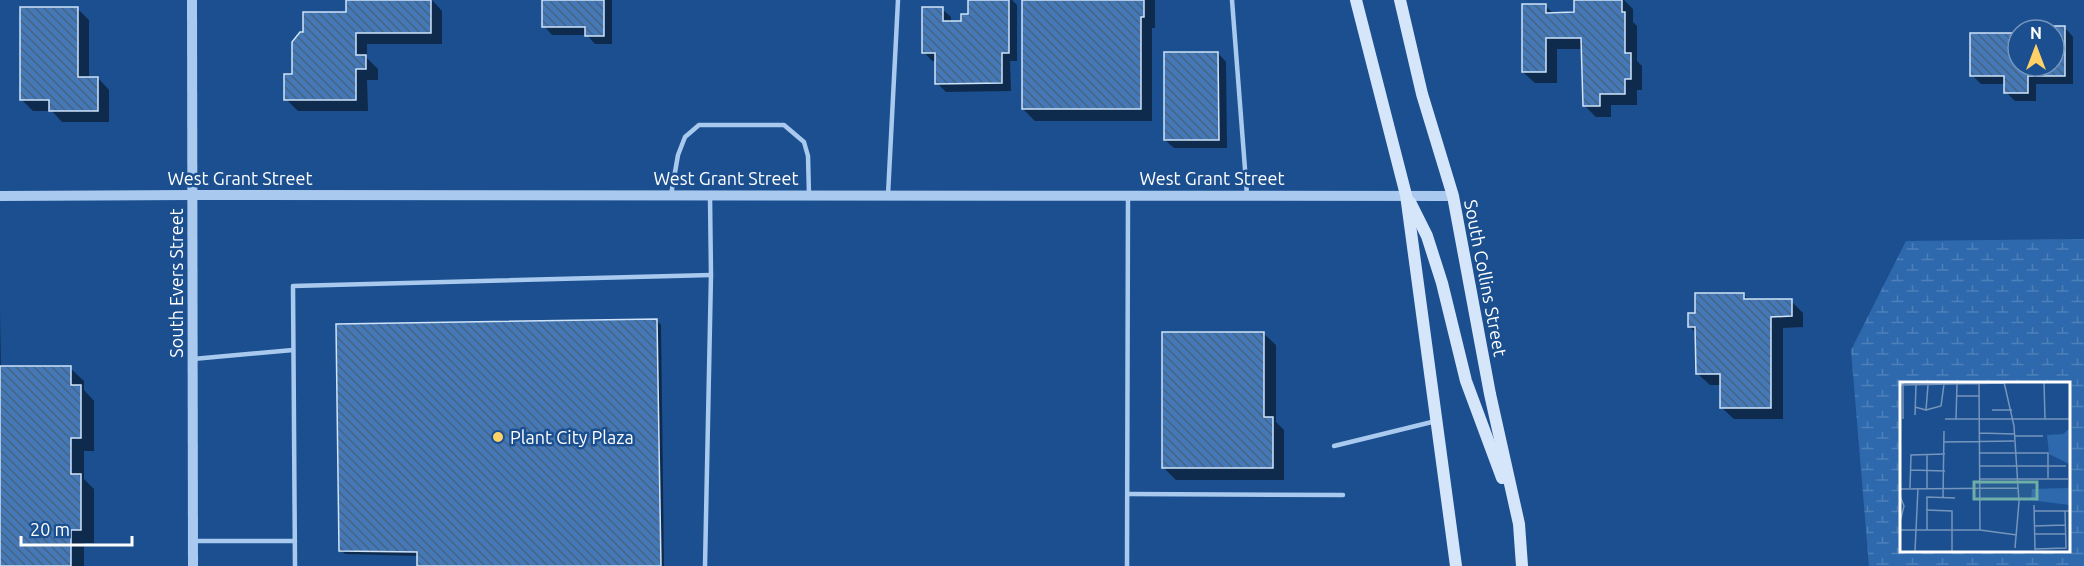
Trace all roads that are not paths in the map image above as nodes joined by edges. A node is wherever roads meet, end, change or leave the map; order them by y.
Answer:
1 (192, 0) edge
2 (898, 0) edge
3 (1233, 0) edge
4 (1356, 0) edge
5 (1400, 0) edge
6 (192, 195) junction
7 (671, 195) junction
8 (710, 195) junction
9 (808, 195) junction
10 (888, 195) junction
11 (1128, 195) junction
12 (1247, 195) junction
13 (1406, 195) junction
14 (0, 196) edge
15 (1453, 196) junction
16 (711, 275) junction
17 (293, 350) junction
18 (193, 359) junction
19 (1436, 421) junction
20 (1334, 446) dead end
21 (1128, 494) junction
22 (1343, 495) dead end
23 (1519, 524) junction
24 (193, 541) junction
25 (295, 541) junction
26 (193, 566) edge
27 (295, 566) edge
28 (705, 566) edge
29 (1127, 566) edge
30 (1456, 566) edge
31 (1522, 566) edge

1 - 6 street, South Evers Street
2 - 10 lane
3 - 12 lane
4 - 13 main road
5 - 15 main road, South Collins Street
6 - 7 street, West Grant Street
6 - 14 street, West Grant Street
6 - 18 street, South Evers Street
7 - 8 street, West Grant Street
7 - 9 lane
8 - 9 street, West Grant Street
8 - 16 lane
9 - 10 street, West Grant Street
10 - 11 street, West Grant Street
11 - 12 street, West Grant Street
11 - 21 lane
12 - 13 street, West Grant Street
13 - 15 street, West Grant Street
13 - 19 main road
13 - 23 main road
15 - 23 main road, South Collins Street
16 - 17 lane
16 - 28 lane
17 - 18 lane
17 - 25 lane
18 - 24 street, South Evers Street
19 - 20 lane
19 - 30 main road
21 - 22 lane
21 - 29 lane
23 - 31 main road, South Collins Street
24 - 25 lane
24 - 26 street, South Evers Street
25 - 27 lane

